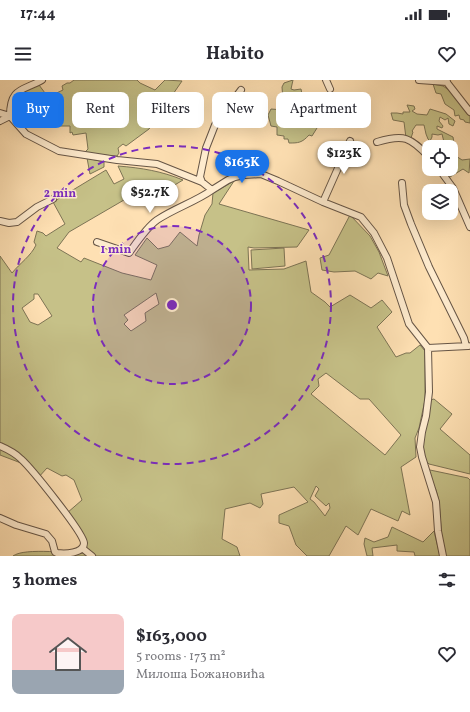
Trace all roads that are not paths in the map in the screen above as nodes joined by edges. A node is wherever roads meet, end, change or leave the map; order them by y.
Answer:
1 (42, 80) edge
2 (326, 80) edge
3 (418, 80) edge
4 (446, 81) edge
5 (330, 89) dead end
6 (241, 90) dead end
7 (470, 112) edge
8 (0, 113) edge
9 (10, 116) junction
10 (0, 121) edge
11 (350, 141) dead end
12 (377, 142) dead end
13 (422, 149) edge
14 (444, 176) edge
15 (202, 182) junction
16 (402, 183) dead end
17 (212, 190) junction
18 (53, 199) dead end
19 (323, 202) junction
20 (0, 221) edge
21 (470, 227) edge
22 (96, 242) dead end
23 (468, 346) edge
24 (428, 348) junction
25 (0, 446) edge
26 (0, 518) edge
27 (82, 548) junction
28 (92, 556) edge
29 (443, 556) edge

1 - 9 street
2 - 5 street
3 - 4 street
4 - 7 street
6 - 15 street
8 - 9 street
9 - 10 street
9 - 15 street
11 - 19 street
12 - 13 street
14 - 21 street
15 - 17 street
16 - 23 street
17 - 19 street
17 - 22 street
18 - 20 street
19 - 24 street
23 - 24 street
24 - 29 street
25 - 27 street
26 - 27 street
27 - 28 street

